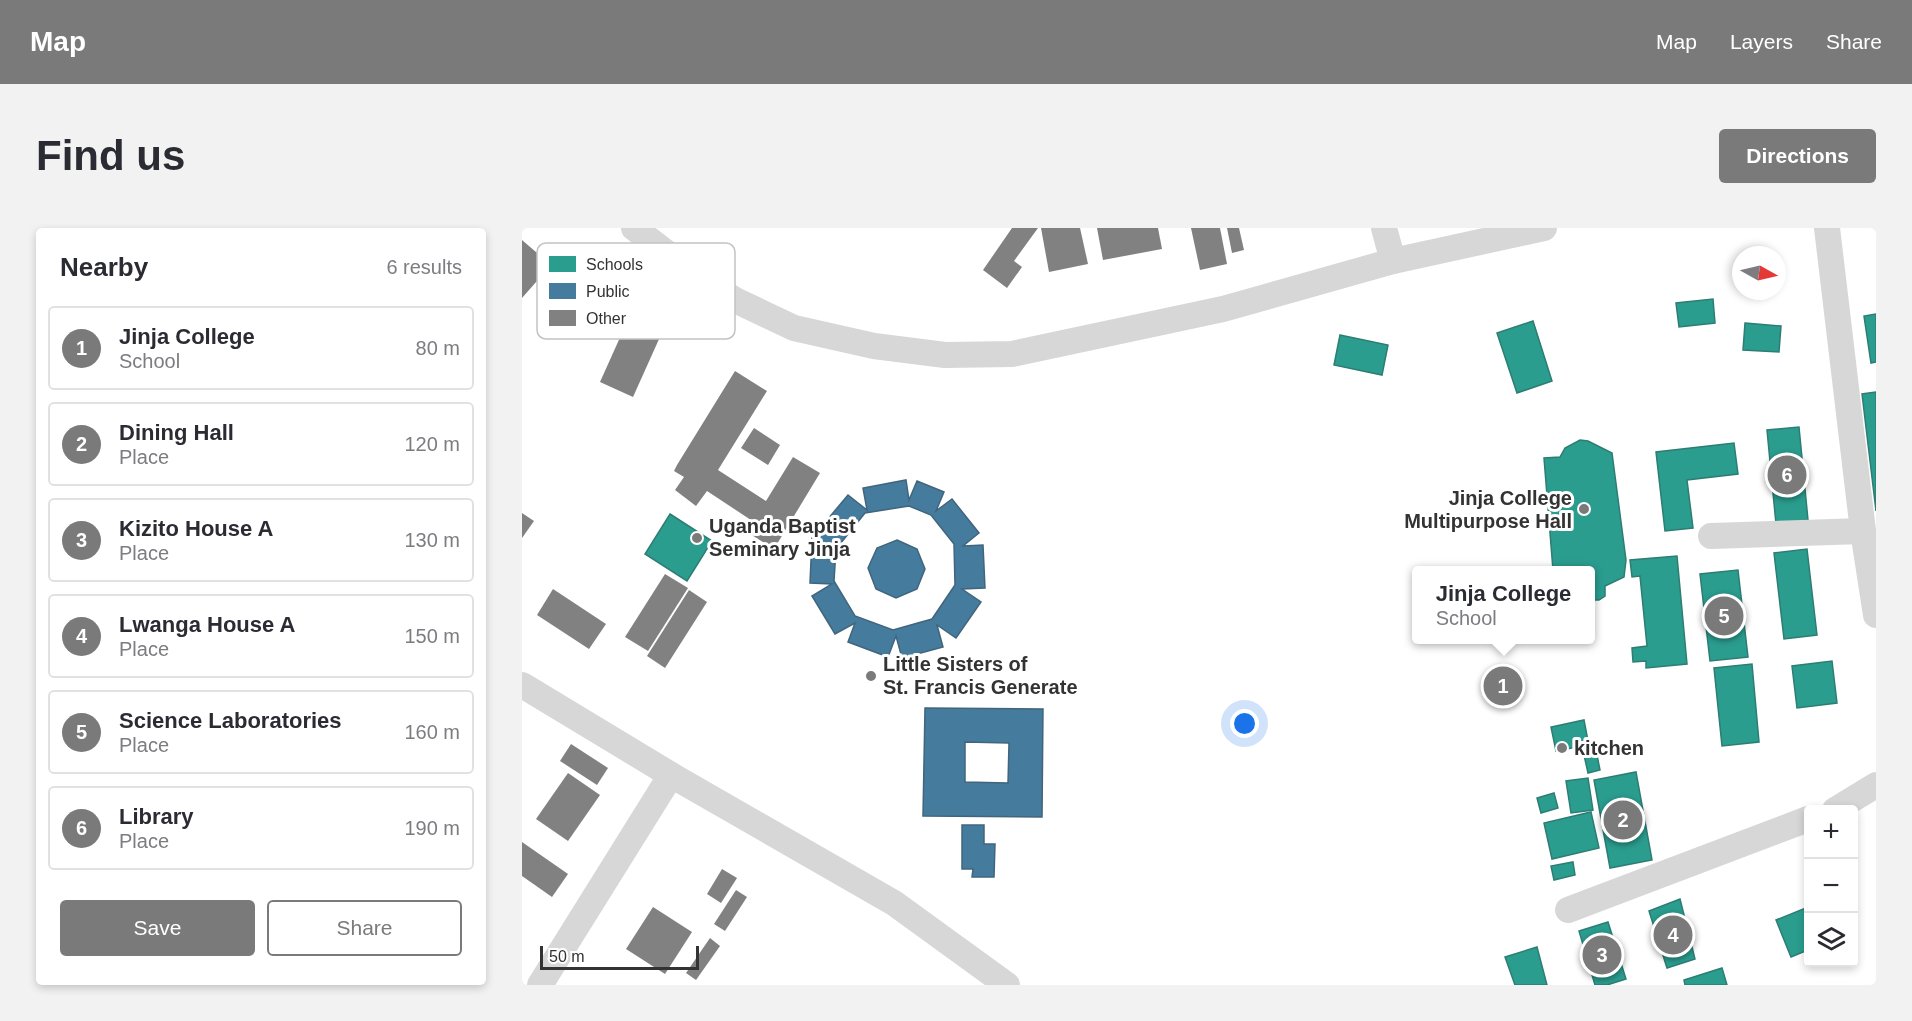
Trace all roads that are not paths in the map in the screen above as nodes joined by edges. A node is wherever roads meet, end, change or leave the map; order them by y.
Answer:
1 (634, 228) edge
2 (1384, 228) edge
3 (1544, 228) edge
4 (1827, 228) edge
5 (654, 243) edge
6 (1393, 261) junction
7 (735, 300) edge
8 (1863, 531) junction
9 (1711, 536) dead end
10 (1876, 615) edge
11 (522, 685) edge
12 (671, 775) junction
13 (1876, 785) edge
14 (1843, 805) edge
15 (1804, 821) edge
16 (1568, 910) dead end
17 (540, 985) edge
18 (1007, 985) edge

1 - 5 street
2 - 6 street
3 - 6 street
4 - 8 street
6 - 7 street
8 - 9 street
8 - 10 street
11 - 12 street
12 - 17 street
12 - 18 street
13 - 14 street
15 - 16 street

